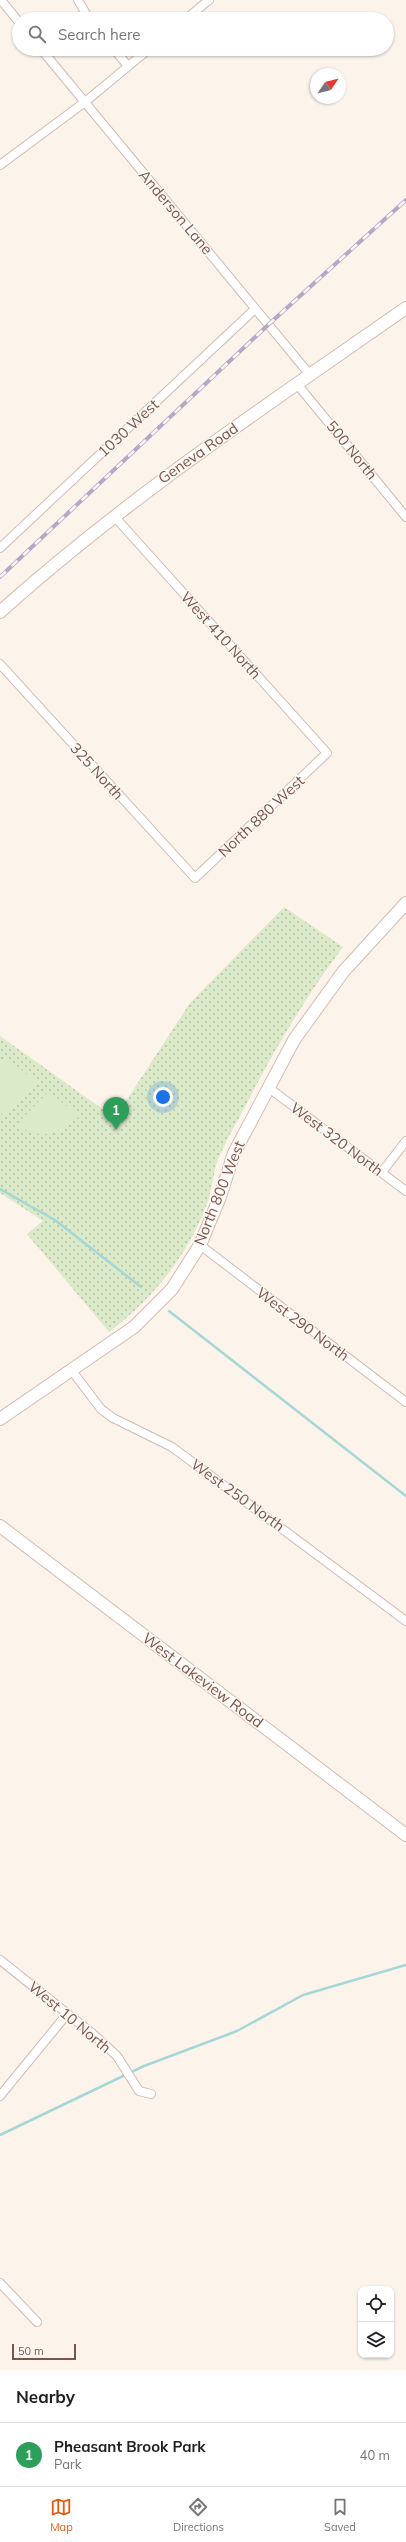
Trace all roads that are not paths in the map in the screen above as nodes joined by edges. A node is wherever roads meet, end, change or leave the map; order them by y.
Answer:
1 (1, 0) edge
2 (78, 0) edge
3 (209, 0) edge
4 (86, 12) edge
5 (194, 12) edge
6 (12, 13) edge
7 (47, 56) edge
8 (120, 56) edge
9 (140, 56) edge
10 (128, 66) junction
11 (84, 102) junction
12 (0, 165) edge
13 (406, 308) edge
14 (255, 309) junction
15 (310, 375) junction
16 (297, 384) junction
17 (114, 516) junction
18 (406, 517) edge
19 (0, 548) edge
20 (0, 612) edge
21 (0, 664) edge
22 (327, 753) joint
23 (195, 878) joint
24 (406, 903) edge
25 (269, 1088) junction
26 (406, 1141) edge
27 (382, 1172) junction
28 (406, 1191) edge
29 (200, 1245) junction
30 (72, 1371) junction
31 (406, 1402) edge
32 (0, 1419) edge
33 (0, 1526) edge
34 (406, 1620) edge
35 (406, 1835) edge
36 (0, 1960) edge
37 (67, 2014) junction
38 (151, 2094) dead end
39 (0, 2096) edge
40 (0, 2283) edge
41 (37, 2322) dead end

1 - 6 street
2 - 4 street
3 - 5 street
7 - 11 street, Anderson Lane
8 - 10 street
9 - 10 street
10 - 11 street
11 - 12 street
11 - 14 street, Anderson Lane
13 - 15 street, Geneva Road
14 - 15 street, Anderson Lane
14 - 19 street, 1030 West
15 - 16 street, Geneva Road
16 - 17 street, Geneva Road
16 - 18 street, 500 North
17 - 20 street, Geneva Road
17 - 22 street, West 410 North
21 - 23 street, 325 North
22 - 23 street, North 880 West
24 - 25 street, North 800 West
25 - 27 street, West 320 North
25 - 29 street, North 800 West
26 - 27 street
27 - 28 street, West 320 North
29 - 30 street, North 800 West
29 - 31 street, West 290 North
30 - 32 street, North 800 West
30 - 34 street, West 250 North
33 - 35 street, West Lakeview Road
36 - 37 street, West 10 North
37 - 38 street, West 10 North
37 - 39 street
40 - 41 street

